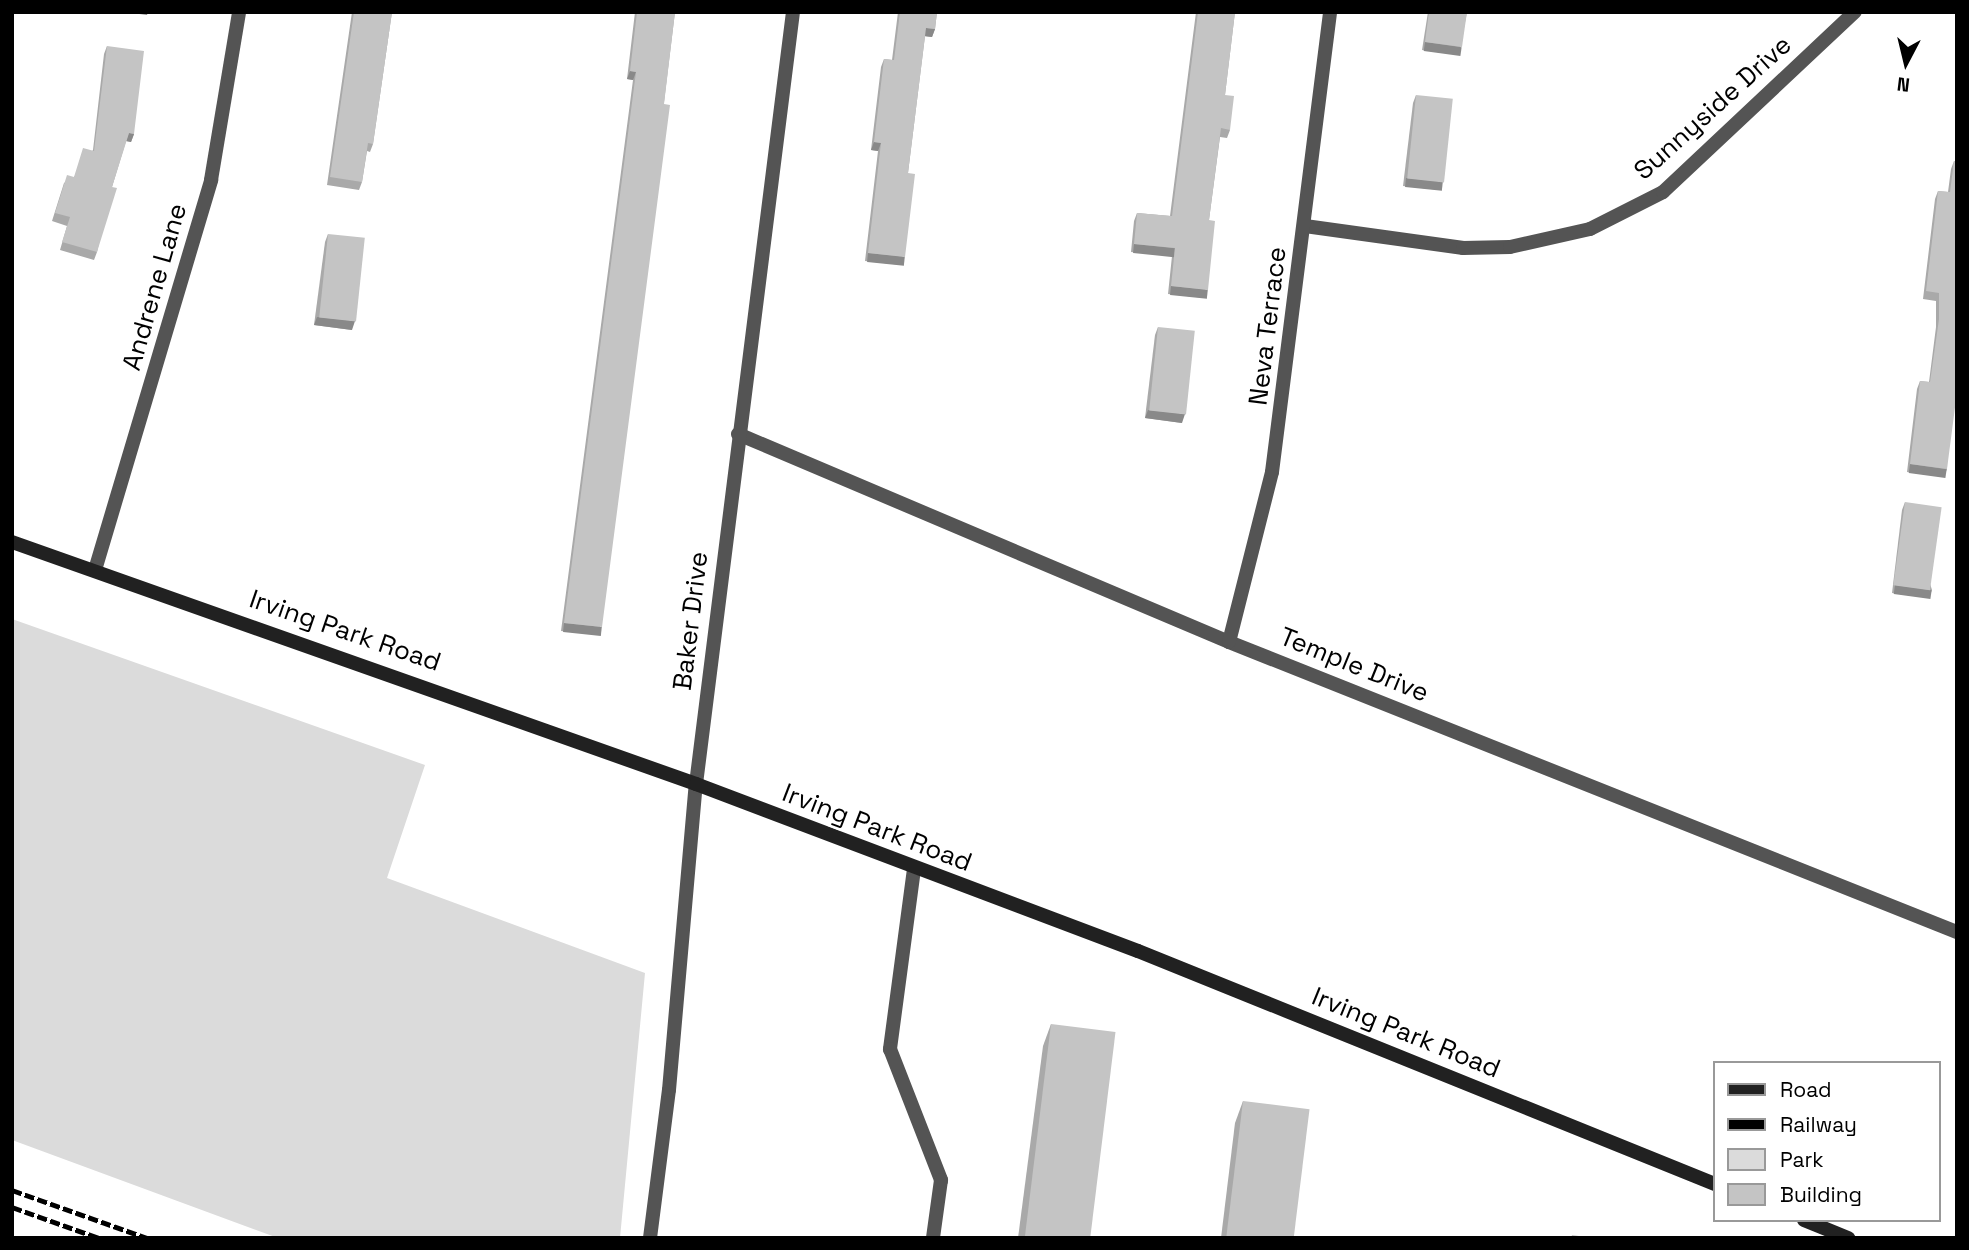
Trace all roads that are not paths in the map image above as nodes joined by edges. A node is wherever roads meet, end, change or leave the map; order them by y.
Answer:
1 (239, 12) edge
2 (793, 12) edge
3 (1330, 12) edge
4 (1855, 12) edge
5 (1306, 226) junction
6 (737, 434) junction
7 (12, 542) edge
8 (95, 570) junction
9 (1228, 642) junction
10 (696, 784) junction
11 (914, 869) junction
12 (1957, 932) edge
13 (1714, 1184) edge
14 (1809, 1222) edge
15 (650, 1238) edge
16 (933, 1238) edge
17 (1848, 1238) edge

1 - 8 street, Andrene Lane
2 - 6 street, Baker Drive
3 - 5 street, Neva Terrace
4 - 5 street, Sunnyside Drive
5 - 9 street, Neva Terrace
6 - 9 street, Temple Drive
6 - 10 street, Baker Drive
7 - 8 main road, Irving Park Road
8 - 10 main road, Irving Park Road
9 - 12 street, Temple Drive
10 - 11 main road, Irving Park Road
10 - 15 street, Baker Drive
11 - 13 main road, Irving Park Road
11 - 16 street
14 - 17 main road

